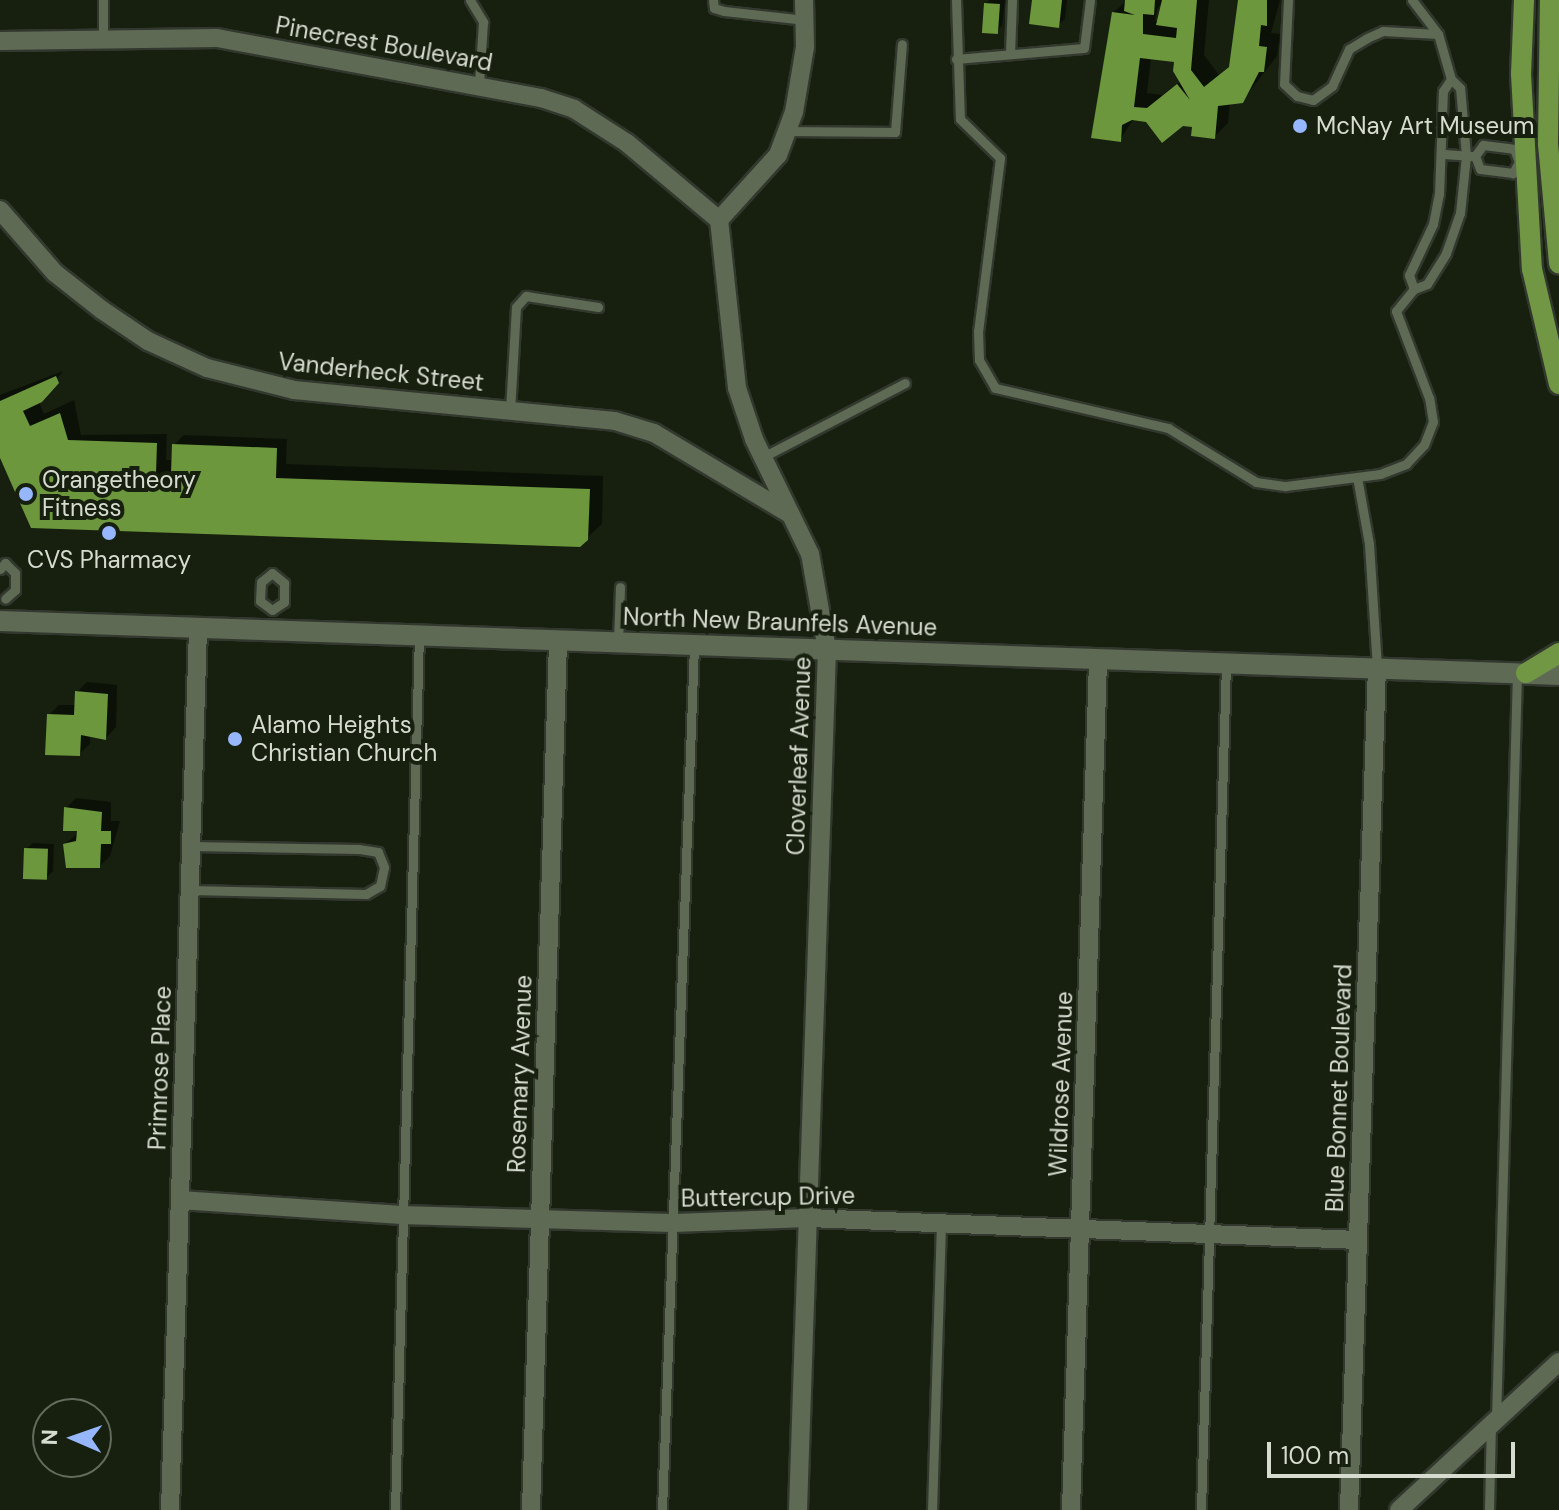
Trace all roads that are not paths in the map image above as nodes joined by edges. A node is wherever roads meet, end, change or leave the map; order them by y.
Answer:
1 (103, 0) edge
2 (470, 0) edge
3 (713, 0) edge
4 (804, 0) edge
5 (956, 0) edge
6 (1012, 0) edge
7 (1090, 0) edge
8 (1288, 0) edge
9 (1412, 0) edge
10 (1524, 0) edge
11 (1550, 0) edge
12 (806, 20) junction
13 (1438, 34) junction
14 (103, 40) junction
15 (0, 41) edge
16 (902, 44) dead end
17 (1010, 53) junction
18 (956, 59) junction
19 (1451, 79) junction
20 (479, 84) junction
21 (787, 131) junction
22 (1444, 154) junction
23 (1471, 156) junction
24 (1522, 162) junction
25 (1549, 163) junction
26 (0, 210) edge
27 (719, 220) junction
28 (1559, 263) edge
29 (1414, 289) junction
30 (598, 307) dead end
31 (905, 383) dead end
32 (1559, 384) edge
33 (510, 411) junction
34 (763, 457) junction
35 (1357, 477) junction
36 (790, 514) junction
37 (0, 569) edge
38 (620, 587) dead end
39 (3, 597) edge
40 (3, 621) edge
41 (198, 628) junction
42 (419, 636) junction
43 (558, 640) junction
44 (618, 642) junction
45 (695, 645) junction
46 (827, 650) junction
47 (1559, 653) edge
48 (1098, 659) junction
49 (1226, 663) junction
50 (1377, 668) junction
51 (1521, 673) junction
52 (1559, 675) edge
53 (191, 846) junction
54 (190, 890) junction
55 (180, 1200) junction
56 (401, 1215) junction
57 (808, 1218) junction
58 (539, 1219) junction
59 (941, 1222) junction
60 (672, 1223) junction
61 (1080, 1227) junction
62 (1210, 1233) junction
63 (1358, 1240) junction
64 (1559, 1362) edge
65 (1494, 1422) junction
66 (170, 1510) edge
67 (395, 1510) edge
68 (531, 1510) edge
69 (662, 1510) edge
70 (798, 1510) edge
71 (932, 1510) edge
72 (1071, 1510) edge
73 (1201, 1510) edge
74 (1349, 1510) edge
75 (1399, 1510) edge
76 (1489, 1510) edge

1 - 14 lane
2 - 20 lane
3 - 12 lane
4 - 12 street
5 - 18 lane
6 - 17 lane
7 - 17 lane
8 - 13 lane
9 - 13 lane
10 - 24 main road
11 - 25 main road
12 - 21 street
13 - 19 lane
14 - 15 street, Pinecrest Boulevard
14 - 20 street, Pinecrest Boulevard
16 - 21 lane
17 - 18 lane
18 - 35 lane
19 - 22 lane
19 - 23 lane
20 - 27 street, Pinecrest Boulevard
21 - 27 street
22 - 23 lane
22 - 29 lane
23 - 24 lane
23 - 24 lane
23 - 29 lane
24 - 25 lane
24 - 32 main road
25 - 28 main road
26 - 33 street, Vanderheck Street
27 - 34 street, Cloverleaf Avenue
29 - 35 lane
30 - 33 lane
31 - 34 lane
33 - 36 street, Vanderheck Street
34 - 36 street, Cloverleaf Avenue
35 - 50 lane
36 - 46 street, Cloverleaf Avenue
37 - 39 lane
38 - 44 lane
39 - 40 lane
40 - 41 street, North New Braunfels Avenue
41 - 42 street, North New Braunfels Avenue
41 - 53 street, Primrose Place
42 - 43 street, North New Braunfels Avenue
42 - 56 lane
43 - 44 street, North New Braunfels Avenue
43 - 58 street, Rosemary Avenue
44 - 45 street, North New Braunfels Avenue
45 - 46 street, North New Braunfels Avenue
45 - 60 lane
46 - 48 street, North New Braunfels Avenue
46 - 57 street, Cloverleaf Avenue
47 - 51 main road
48 - 49 street, North New Braunfels Avenue
48 - 61 street, Wildrose Avenue
49 - 50 street, North New Braunfels Avenue
49 - 62 lane
50 - 51 street, North New Braunfels Avenue
50 - 63 street, Blue Bonnet Boulevard
51 - 52 street, North New Braunfels Avenue
51 - 65 lane
53 - 54 street, Primrose Place
53 - 54 lane
54 - 55 street, Primrose Place
55 - 56 street, Buttercup Drive
55 - 66 street, Primrose Place
56 - 58 street, Buttercup Drive
56 - 67 lane
57 - 59 street, Buttercup Drive
57 - 60 street, Buttercup Drive
57 - 70 street, Cloverleaf Avenue
58 - 60 street, Buttercup Drive
58 - 68 street, Rosemary Avenue
59 - 61 street, Buttercup Drive
59 - 71 lane
60 - 69 lane
61 - 62 street, Buttercup Drive
61 - 72 street, Wildrose Avenue
62 - 63 street, Buttercup Drive
62 - 73 lane
63 - 74 street, Blue Bonnet Boulevard
64 - 65 street
65 - 75 street
65 - 76 lane

